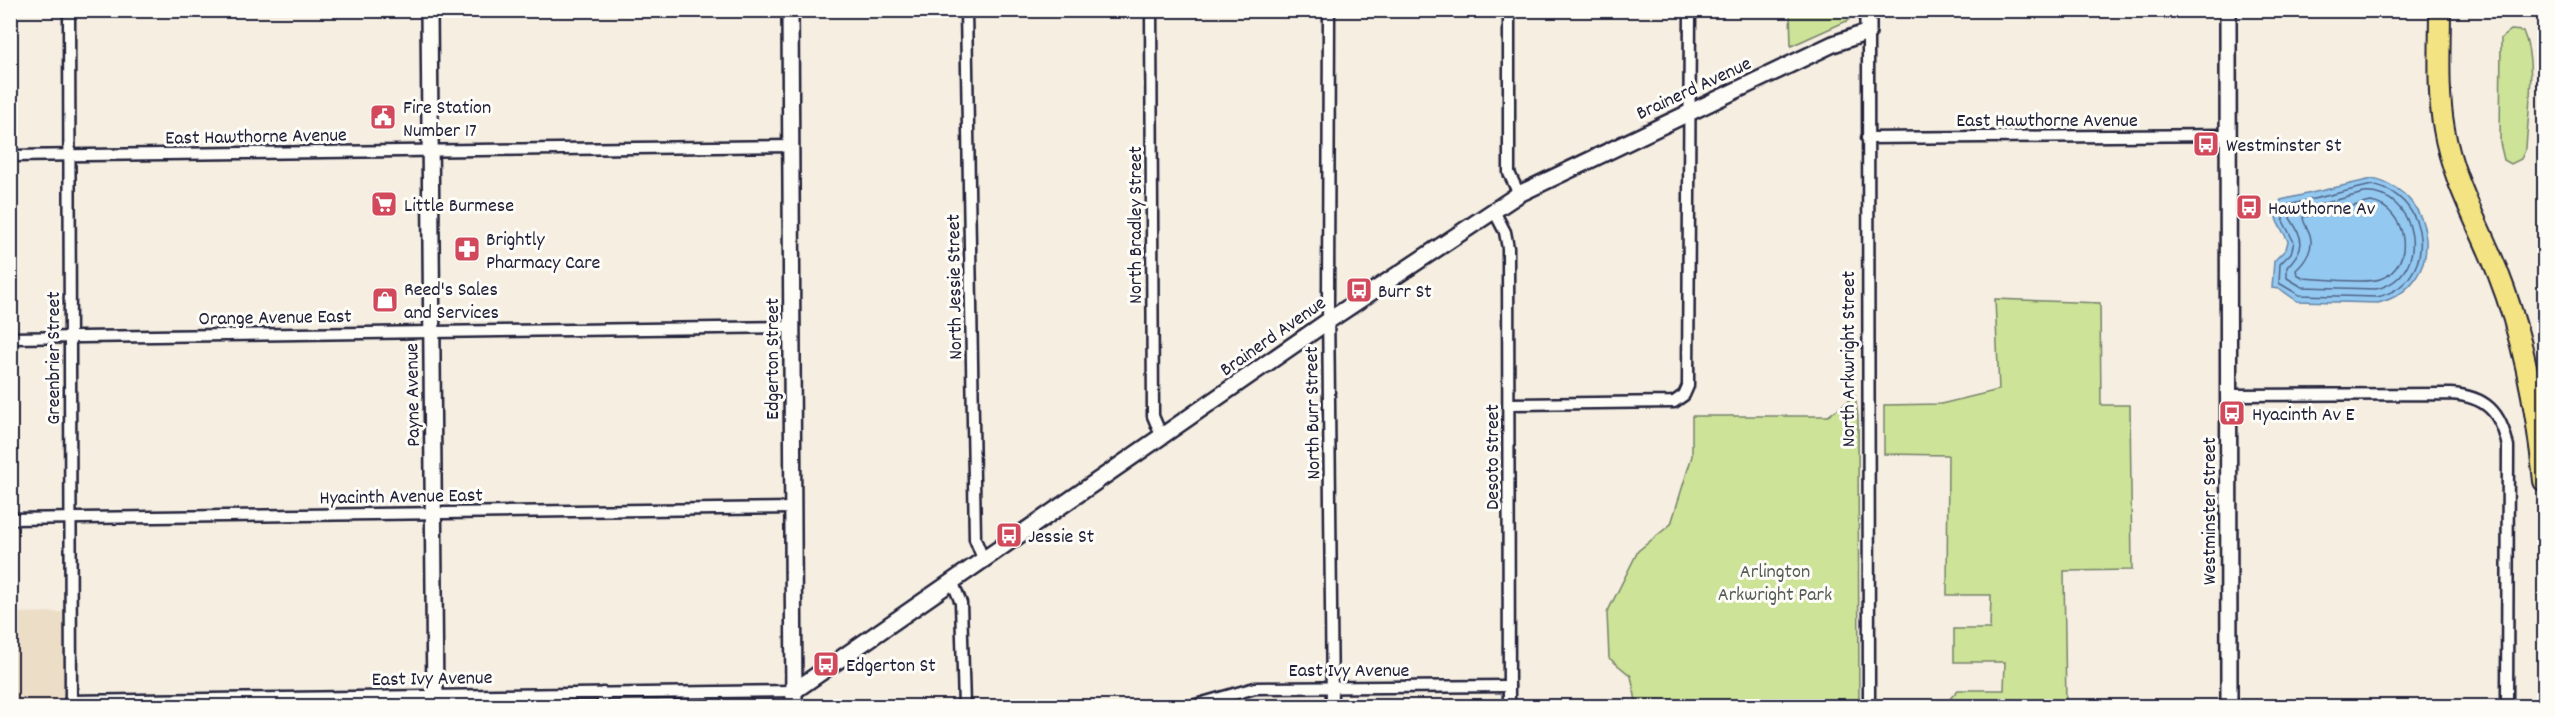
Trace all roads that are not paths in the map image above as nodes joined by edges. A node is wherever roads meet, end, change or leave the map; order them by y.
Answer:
1 (69, 10) edge
2 (429, 10) edge
3 (790, 10) edge
4 (966, 10) edge
5 (1151, 10) edge
6 (1329, 10) edge
7 (1509, 10) edge
8 (1690, 10) edge
9 (1868, 10) edge
10 (2228, 10) edge
11 (2440, 10) edge
12 (1868, 32) junction
13 (1691, 111) junction
14 (2226, 135) junction
15 (1867, 138) junction
16 (791, 146) junction
17 (429, 150) junction
18 (70, 155) junction
19 (10, 156) edge
20 (1519, 194) junction
21 (1494, 211) junction
22 (1328, 321) junction
23 (792, 327) junction
24 (431, 331) junction
25 (10, 338) edge
26 (70, 338) junction
27 (2228, 395) junction
28 (1509, 404) junction
29 (1162, 437) junction
30 (2544, 481) edge
31 (793, 508) junction
32 (433, 512) junction
33 (69, 518) junction
34 (10, 519) edge
35 (984, 561) junction
36 (953, 583) junction
37 (1509, 686) junction
38 (1332, 688) junction
39 (603, 693) junction
40 (794, 699) edge
41 (435, 701) edge
42 (71, 704) edge
43 (603, 706) edge
44 (964, 706) edge
45 (1192, 706) edge
46 (1332, 706) edge
47 (1509, 706) edge
48 (1869, 706) edge
49 (2229, 706) edge
50 (2507, 706) edge

1 - 18 street, Greenbrier Street
2 - 17 street, Payne Avenue
3 - 16 street, Edgerton Street
4 - 35 street, North Jessie Street
5 - 29 street, North Bradley Street
6 - 22 street, North Burr Street
7 - 20 street
8 - 13 street
9 - 12 street, North Arkwright Street
10 - 14 street, Westminster Street
11 - 30 highway
12 - 13 street, Brainerd Avenue
12 - 15 street, North Arkwright Street
13 - 20 street, Brainerd Avenue
13 - 28 street
14 - 15 street, East Hawthorne Avenue
14 - 27 street, Westminster Street
15 - 48 street, North Arkwright Street
16 - 17 street, East Hawthorne Avenue
16 - 23 street, Edgerton Street
17 - 18 street, East Hawthorne Avenue
17 - 24 street, Payne Avenue
18 - 19 street, East Hawthorne Avenue
18 - 26 street, Greenbrier Street
20 - 21 street, Brainerd Avenue
21 - 22 street, Brainerd Avenue
21 - 28 street, Desoto Street
22 - 29 street, Brainerd Avenue
22 - 38 street, North Burr Street
23 - 24 street, Orange Avenue East
23 - 31 street, Edgerton Street
24 - 26 street, Orange Avenue East
24 - 32 street, Payne Avenue
25 - 26 street, Orange Avenue East
26 - 33 street, Greenbrier Street
27 - 49 street, Westminster Street
27 - 50 street
28 - 37 street, Desoto Street
29 - 35 street, Brainerd Avenue
31 - 32 street, Hyacinth Avenue East
31 - 40 street, Edgerton Street
32 - 33 street, Hyacinth Avenue East
32 - 41 street, Payne Avenue
33 - 34 street, Hyacinth Avenue East
33 - 42 street, Greenbrier Street
35 - 36 street, Brainerd Avenue
36 - 40 street, Brainerd Avenue
36 - 44 street
37 - 38 street, East Ivy Avenue
37 - 47 street, Desoto Street
38 - 45 street, East Ivy Avenue
38 - 46 street, North Burr Street
39 - 40 street, East Ivy Avenue
39 - 41 street, East Ivy Avenue
39 - 43 street
41 - 42 street, East Ivy Avenue

